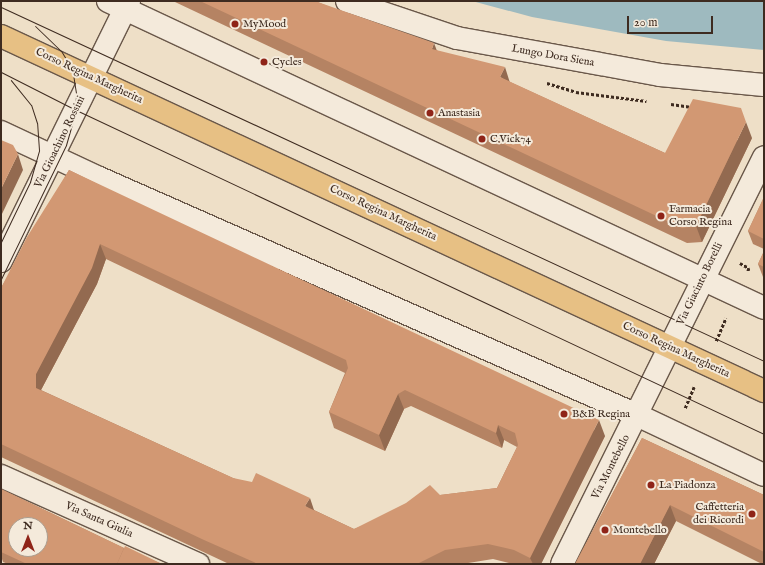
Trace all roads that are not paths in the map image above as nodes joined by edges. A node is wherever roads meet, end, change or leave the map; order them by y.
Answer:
1 (347, 1) edge
2 (121, 4) edge
3 (1, 36) edge
4 (91, 78) junction
5 (764, 85) edge
6 (1, 132) edge
7 (52, 156) junction
8 (764, 157) edge
9 (1, 261) edge
10 (702, 279) junction
11 (764, 308) edge
12 (668, 347) junction
13 (764, 391) edge
14 (637, 414) junction
15 (764, 475) edge
16 (1, 476) edge
17 (198, 564) edge
18 (562, 564) edge

1 - 5 street, Lungo Dora Siena
2 - 4 street, Via Gioachino Rossini
2 - 10 street
3 - 4 main road, Corso Regina Margherita
4 - 7 street, Via Gioachino Rossini
4 - 12 main road, Corso Regina Margherita
6 - 7 street
7 - 9 street, Via Gioachino Rossini
7 - 14 street
8 - 10 street, Via Giacinto Borelli
10 - 11 street
10 - 12 street, Via Giacinto Borelli
12 - 13 main road, Corso Regina Margherita
12 - 14 street, Via Montebello
14 - 15 street
14 - 18 street, Via Montebello
16 - 17 street, Via Santa Giulia

